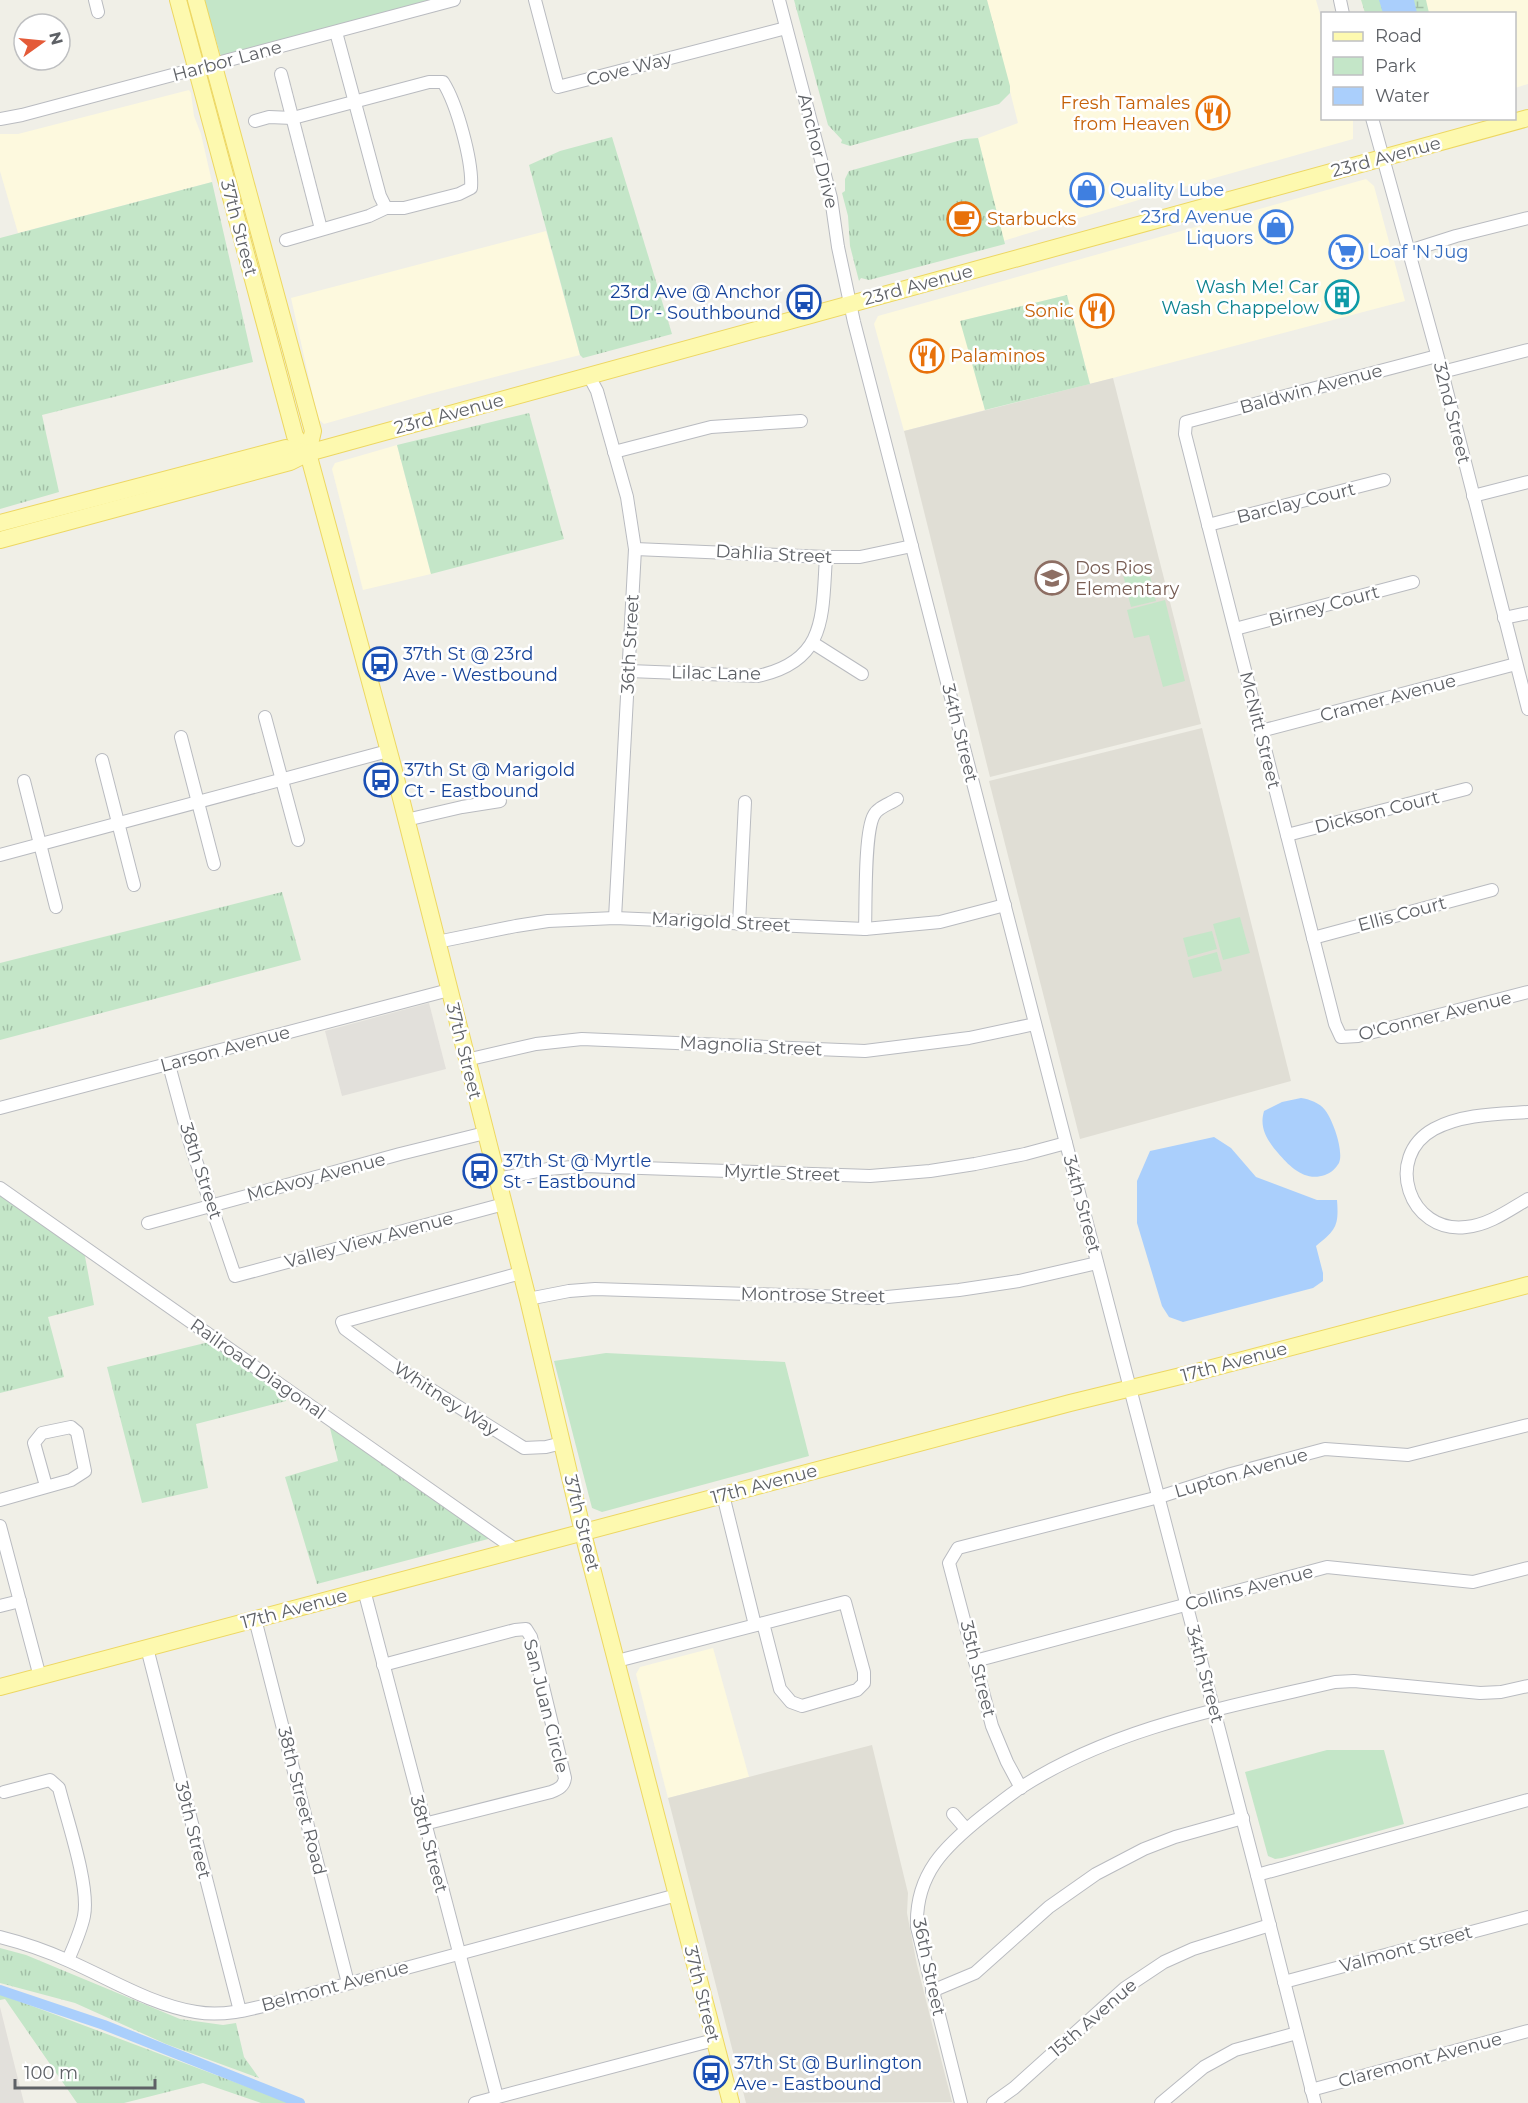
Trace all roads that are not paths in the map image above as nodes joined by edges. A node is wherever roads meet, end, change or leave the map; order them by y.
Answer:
1 (178, 0) edge
2 (196, 0) edge
3 (454, 0) edge
4 (535, 0) edge
5 (779, 0) edge
6 (786, 28) junction
7 (336, 32) junction
8 (214, 65) junction
9 (197, 69) junction
10 (281, 74) dead end
11 (355, 103) junction
12 (293, 118) junction
13 (1528, 118) edge
14 (0, 119) edge
15 (1373, 120) edge
16 (255, 122) dead end
17 (1383, 158) junction
18 (247, 188) junction
19 (230, 193) junction
20 (386, 208) junction
21 (1528, 218) edge
22 (321, 229) junction
23 (286, 240) dead end
24 (1409, 251) junction
25 (850, 304) junction
26 (1528, 350) edge
27 (1437, 356) junction
28 (1442, 372) junction
29 (589, 376) junction
30 (801, 421) dead end
31 (1186, 422) joint
32 (614, 452) junction
33 (308, 453) junction
34 (1384, 480) dead end
35 (1528, 482) edge
36 (1473, 496) junction
37 (0, 522) edge
38 (1208, 525) junction
39 (0, 540) edge
40 (912, 546) junction
41 (635, 549) junction
42 (826, 557) junction
43 (1413, 582) dead end
44 (1528, 613) edge
45 (1504, 618) junction
46 (1235, 629) junction
47 (813, 643) junction
48 (1516, 664) junction
49 (629, 671) junction
50 (862, 674) dead end
51 (1528, 708) edge
52 (265, 717) dead end
53 (1261, 731) junction
54 (181, 737) dead end
55 (388, 751) junction
56 (102, 760) dead end
57 (281, 780) junction
58 (24, 781) dead end
59 (1466, 789) dead end
60 (897, 799) dead end
61 (500, 801) dead end
62 (198, 802) junction
63 (745, 802) dead end
64 (406, 820) junction
65 (118, 823) junction
66 (1287, 835) junction
67 (298, 840) dead end
68 (40, 845) junction
69 (0, 855) edge
70 (214, 864) dead end
71 (134, 885) dead end
72 (1492, 890) dead end
73 (1005, 905) junction
74 (56, 907) dead end
75 (615, 918) junction
76 (739, 924) junction
77 (865, 929) junction
78 (1313, 938) junction
79 (437, 942) junction
80 (449, 990) junction
81 (1528, 992) edge
82 (1035, 1024) junction
83 (1341, 1037) joint
84 (466, 1060) junction
85 (169, 1065) junction
86 (0, 1108) edge
87 (1528, 1112) edge
88 (485, 1133) junction
89 (1066, 1143) junction
90 (497, 1179) junction
91 (0, 1188) edge
92 (1528, 1199) edge
93 (504, 1204) junction
94 (211, 1205) junction
95 (148, 1223) dead end
96 (1097, 1263) junction
97 (521, 1273) junction
98 (235, 1276) joint
99 (1528, 1285) edge
100 (528, 1299) junction
101 (1131, 1388) junction
102 (1528, 1425) edge
103 (562, 1443) junction
104 (46, 1486) junction
105 (723, 1495) junction
106 (1159, 1497) junction
107 (0, 1500) edge
108 (0, 1526) edge
109 (584, 1532) junction
110 (958, 1548) joint
111 (516, 1550) junction
112 (1528, 1568) edge
113 (364, 1590) junction
114 (20, 1601) junction
115 (1187, 1604) junction
116 (0, 1606) edge
117 (255, 1619) junction
118 (759, 1624) junction
119 (147, 1648) junction
120 (617, 1661) junction
121 (975, 1661) junction
122 (383, 1665) junction
123 (40, 1677) junction
124 (1528, 1686) edge
125 (0, 1688) edge
126 (1215, 1711) junction
127 (1021, 1788) junction
128 (4, 1792) dead end
129 (1528, 1800) edge
130 (952, 1814) dead end
131 (1243, 1818) junction
132 (424, 1824) junction
133 (966, 1829) junction
134 (1257, 1875) junction
135 (677, 1895) junction
136 (1528, 1917) edge
137 (1270, 1924) junction
138 (0, 1937) edge
139 (458, 1954) junction
140 (68, 1960) junction
141 (1284, 1982) junction
142 (348, 1983) junction
143 (932, 1991) junction
144 (240, 2011) junction
145 (1528, 2031) edge
146 (1297, 2033) junction
147 (714, 2040) junction
148 (1311, 2090) junction
149 (497, 2097) junction
150 (476, 2103) edge
151 (731, 2103) edge
152 (961, 2103) edge
153 (993, 2103) edge
154 (1161, 2103) edge
155 (1315, 2103) edge

1 - 9 main road, 37th Street
2 - 8 main road, 37th Street
3 - 7 street, Harbor Lane
4 - 6 street, Cove Way
5 - 6 street, Anchor Drive
6 - 25 street, Anchor Drive
7 - 8 street, Harbor Lane
7 - 11 street
8 - 9 street, Harbor Lane
8 - 18 main road, 37th Street
9 - 14 street, Harbor Lane
9 - 19 main road, 37th Street
10 - 12 street
11 - 12 street
11 - 20 street
11 - 20 street
12 - 16 street
12 - 22 street
13 - 17 main road, 23rd Avenue
15 - 17 street, 32nd Street
17 - 24 street, 32nd Street
17 - 25 main road, 23rd Avenue
18 - 19 main road
18 - 33 main road, 37th Street
19 - 33 main road, 37th Street
20 - 22 street
21 - 24 street
22 - 23 street
24 - 27 street, 32nd Street
25 - 29 main road, 23rd Avenue
25 - 40 street, 34th Street
26 - 28 street
27 - 28 street, 32nd Street
27 - 31 street, Baldwin Avenue
28 - 36 street, 32nd Street
29 - 32 street, 36th Street
29 - 33 main road, 23rd Avenue
30 - 32 street
31 - 38 street, McNitt Street
32 - 41 street, 36th Street
33 - 37 main road, 23rd Avenue
33 - 39 main road, 23rd Avenue
33 - 55 main road, 37th Street
34 - 38 street, Barclay Court
35 - 36 street
36 - 45 street, 32nd Street
38 - 46 street, McNitt Street
40 - 42 street, Dahlia Street
40 - 73 street, 34th Street
41 - 42 street, Dahlia Street
41 - 49 street, 36th Street
42 - 47 street, Lilac Lane
43 - 46 street, Birney Court
44 - 45 street
45 - 48 street, 32nd Street
46 - 53 street, McNitt Street
47 - 49 street, Lilac Lane
47 - 50 street
48 - 51 street, 32nd Street
48 - 53 street, Cramer Avenue
49 - 75 street, 36th Street
52 - 57 street
53 - 66 street, McNitt Street
54 - 62 street
55 - 57 street
55 - 64 main road, 37th Street
56 - 65 street
57 - 62 street
57 - 67 street
58 - 68 street
59 - 66 street, Dickson Court
60 - 77 street
61 - 64 street
62 - 65 street
62 - 70 street
63 - 76 street
64 - 79 main road, 37th Street
65 - 68 street
65 - 71 street
66 - 78 street, McNitt Street
68 - 69 street
68 - 74 street
72 - 78 street, Ellis Court
73 - 77 street, Marigold Street
73 - 82 street, 34th Street
75 - 76 street, Marigold Street
75 - 79 street, Marigold Street
76 - 77 street, Marigold Street
78 - 83 street, McNitt Street
79 - 80 main road, 37th Street
80 - 84 main road, 37th Street
80 - 85 street, Larson Avenue
81 - 83 street, O'Conner Avenue
82 - 84 street, Magnolia Street
82 - 89 street, 34th Street
84 - 88 main road, 37th Street
85 - 86 street, Larson Avenue
85 - 94 street, 38th Street
87 - 92 street
88 - 90 main road, 37th Street
88 - 94 street, McAvoy Avenue
89 - 90 street, Myrtle Street
89 - 96 street, 34th Street
90 - 93 main road, 37th Street
91 - 111 street, Railroad Diagonal
93 - 97 main road, 37th Street
93 - 98 street, Valley View Avenue
94 - 95 street, McAvoy Avenue
94 - 98 street, 38th Street
96 - 100 street, Montrose Street
96 - 101 street, 34th Street
97 - 100 main road, 37th Street
97 - 103 street, Whitney Way
99 - 101 main road, 17th Avenue
100 - 103 main road, 37th Street
101 - 105 main road, 17th Avenue
101 - 106 street, 34th Street
102 - 106 street, Lupton Avenue
103 - 109 main road, 37th Street
104 - 104 street
104 - 107 street
105 - 109 main road, 17th Avenue
105 - 118 street
106 - 110 street, Lupton Avenue
106 - 115 street, 34th Street
108 - 114 street
109 - 111 main road, 17th Avenue
109 - 120 main road, 37th Street
110 - 121 street, 35th Street
111 - 113 main road, 17th Avenue
112 - 115 street, Collins Avenue
113 - 117 main road, 17th Avenue
113 - 122 street, 38th Street
114 - 116 street
114 - 123 street
115 - 121 street, Collins Avenue
115 - 126 street, 34th Street
117 - 119 main road, 17th Avenue
117 - 142 street, 38th Street Road
118 - 118 street
118 - 120 street
119 - 123 main road, 17th Avenue
119 - 144 street, 39th Street
120 - 135 main road, 37th Street
121 - 127 street, 35th Street
122 - 132 street, 38th Street
122 - 132 street, San Juan Circle
123 - 125 main road, 17th Avenue
124 - 126 street
126 - 127 street
126 - 131 street, 34th Street
127 - 133 street
128 - 140 street
129 - 134 street
130 - 133 street
131 - 134 street, 34th Street
131 - 143 street
132 - 139 street, 38th Street
133 - 143 street, 36th Street
134 - 137 street, 34th Street
135 - 139 street, Belmont Avenue
135 - 147 main road, 37th Street
136 - 141 street, Valmont Street
137 - 141 street, 34th Street
137 - 153 street, 15th Avenue
138 - 140 street, Belmont Avenue
139 - 142 street, Belmont Avenue
139 - 149 street, 38th Street
140 - 144 street, Belmont Avenue
141 - 146 street, 34th Street
142 - 144 street, Belmont Avenue
143 - 152 street, 36th Street
145 - 148 street, Claremont Avenue
146 - 148 street, 34th Street
146 - 154 street
147 - 149 street
147 - 151 main road, 37th Street
148 - 155 street, 34th Street
149 - 150 street

